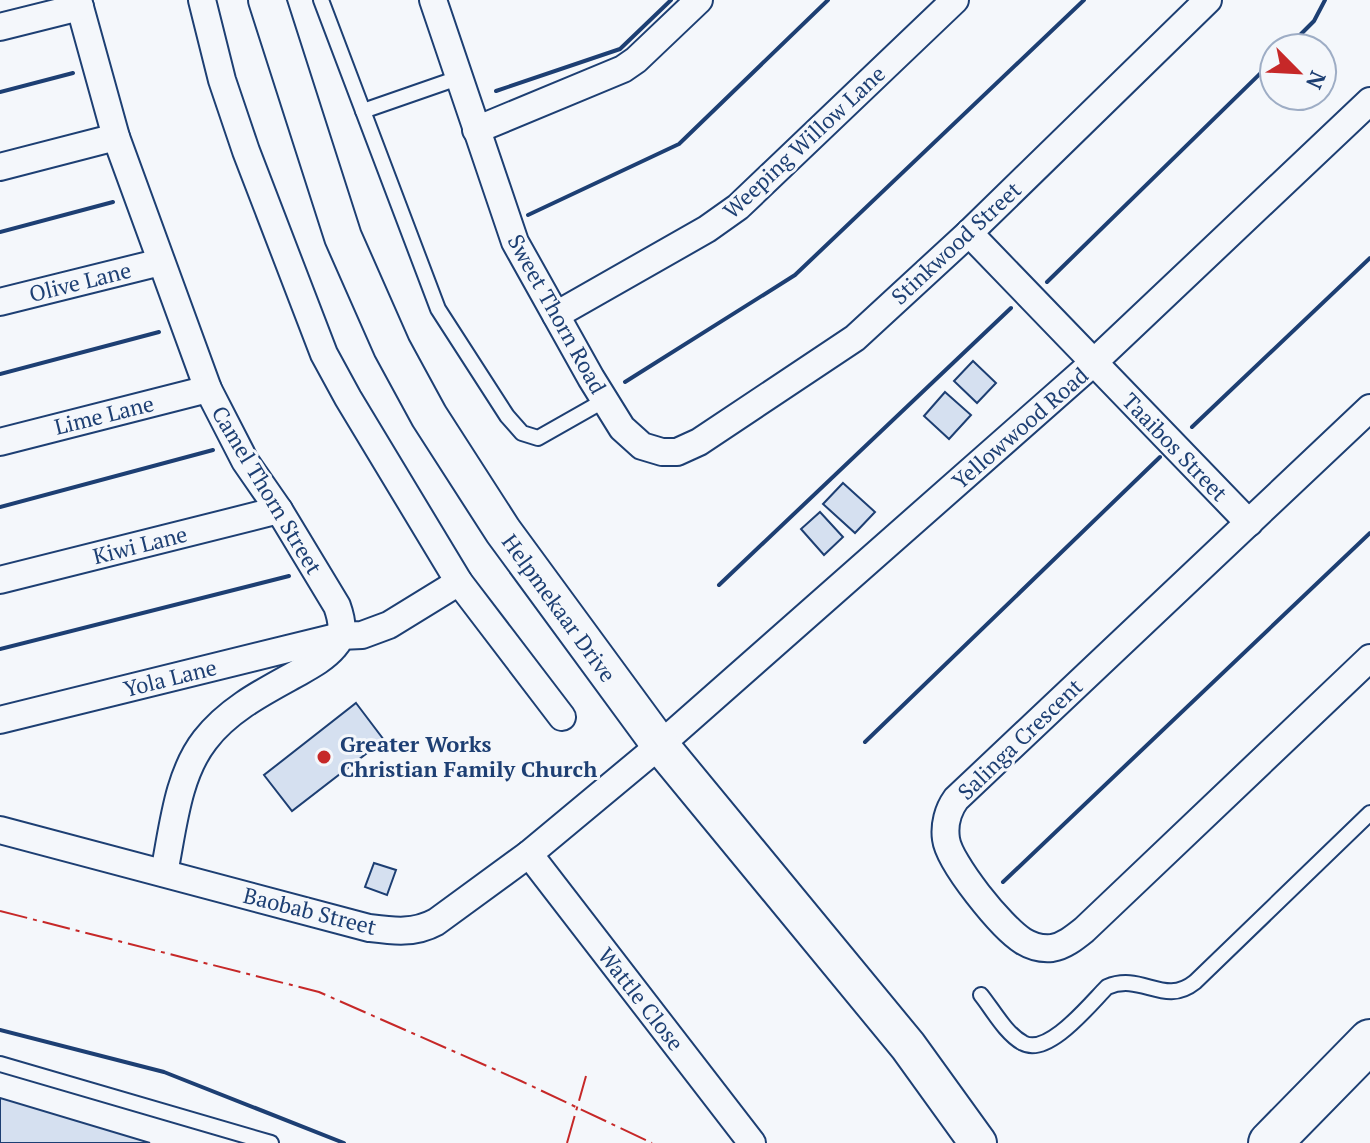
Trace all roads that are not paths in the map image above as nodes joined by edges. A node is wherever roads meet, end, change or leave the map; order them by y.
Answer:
1 (202, 0) edge
2 (267, 0) edge
3 (321, 0) edge
4 (433, 0) edge
5 (699, 0) edge
6 (955, 0) edge
7 (1208, 0) edge
8 (79, 4) edge
9 (0, 27) edge
10 (458, 78) junction
11 (1370, 101) edge
12 (363, 111) junction
13 (476, 130) junction
14 (116, 137) junction
15 (0, 167) edge
16 (969, 233) junction
17 (161, 262) junction
18 (0, 302) edge
19 (556, 315) junction
20 (1093, 363) junction
21 (208, 389) junction
22 (605, 400) junction
23 (1370, 408) edge
24 (0, 442) edge
25 (677, 452) joint
26 (279, 510) junction
27 (1249, 523) junction
28 (0, 580) edge
29 (459, 582) junction
30 (340, 636) junction
31 (1370, 658) edge
32 (562, 717) dead end
33 (0, 720) edge
34 (660, 745) junction
35 (1370, 813) edge
36 (0, 830) edge
37 (529, 854) junction
38 (164, 873) junction
39 (981, 995) dead end
40 (1370, 1041) edge
41 (0, 1064) edge
42 (271, 1143) edge
43 (752, 1143) edge
44 (978, 1143) edge
45 (1270, 1143) edge

1 - 29 street
2 - 34 street, Helpmekaar Drive
3 - 12 lane
4 - 10 street, Sweet Thorn Road
5 - 13 street
6 - 19 street, Weeping Willow Lane
7 - 16 street, Stinkwood Street
8 - 9 street
8 - 14 street, Camel Thorn Street
10 - 12 lane
10 - 13 street, Sweet Thorn Road
11 - 20 street, Yellowwood Road
12 - 22 lane
13 - 19 street, Sweet Thorn Road
14 - 15 street
14 - 17 street, Camel Thorn Street
16 - 20 street, Taaibos Street
16 - 25 street, Stinkwood Street
17 - 18 street, Olive Lane
17 - 21 street, Camel Thorn Street
19 - 22 street, Sweet Thorn Road
20 - 27 street, Taaibos Street
20 - 34 street, Yellowwood Road
21 - 24 street, Lime Lane
21 - 26 street, Camel Thorn Street
22 - 25 street, Sweet Thorn Road
23 - 27 street, Salinga Crescent
26 - 28 street, Kiwi Lane
26 - 30 street, Camel Thorn Street
27 - 31 street, Salinga Crescent
29 - 30 street, Yola Lane
29 - 32 street
30 - 33 street, Yola Lane
30 - 38 street
34 - 37 street, Baobab Street
34 - 44 street, Helpmekaar Drive
35 - 39 lane
36 - 38 street, Baobab Street
37 - 38 street, Baobab Street
37 - 43 street, Wattle Close
40 - 45 main road
41 - 42 lane

